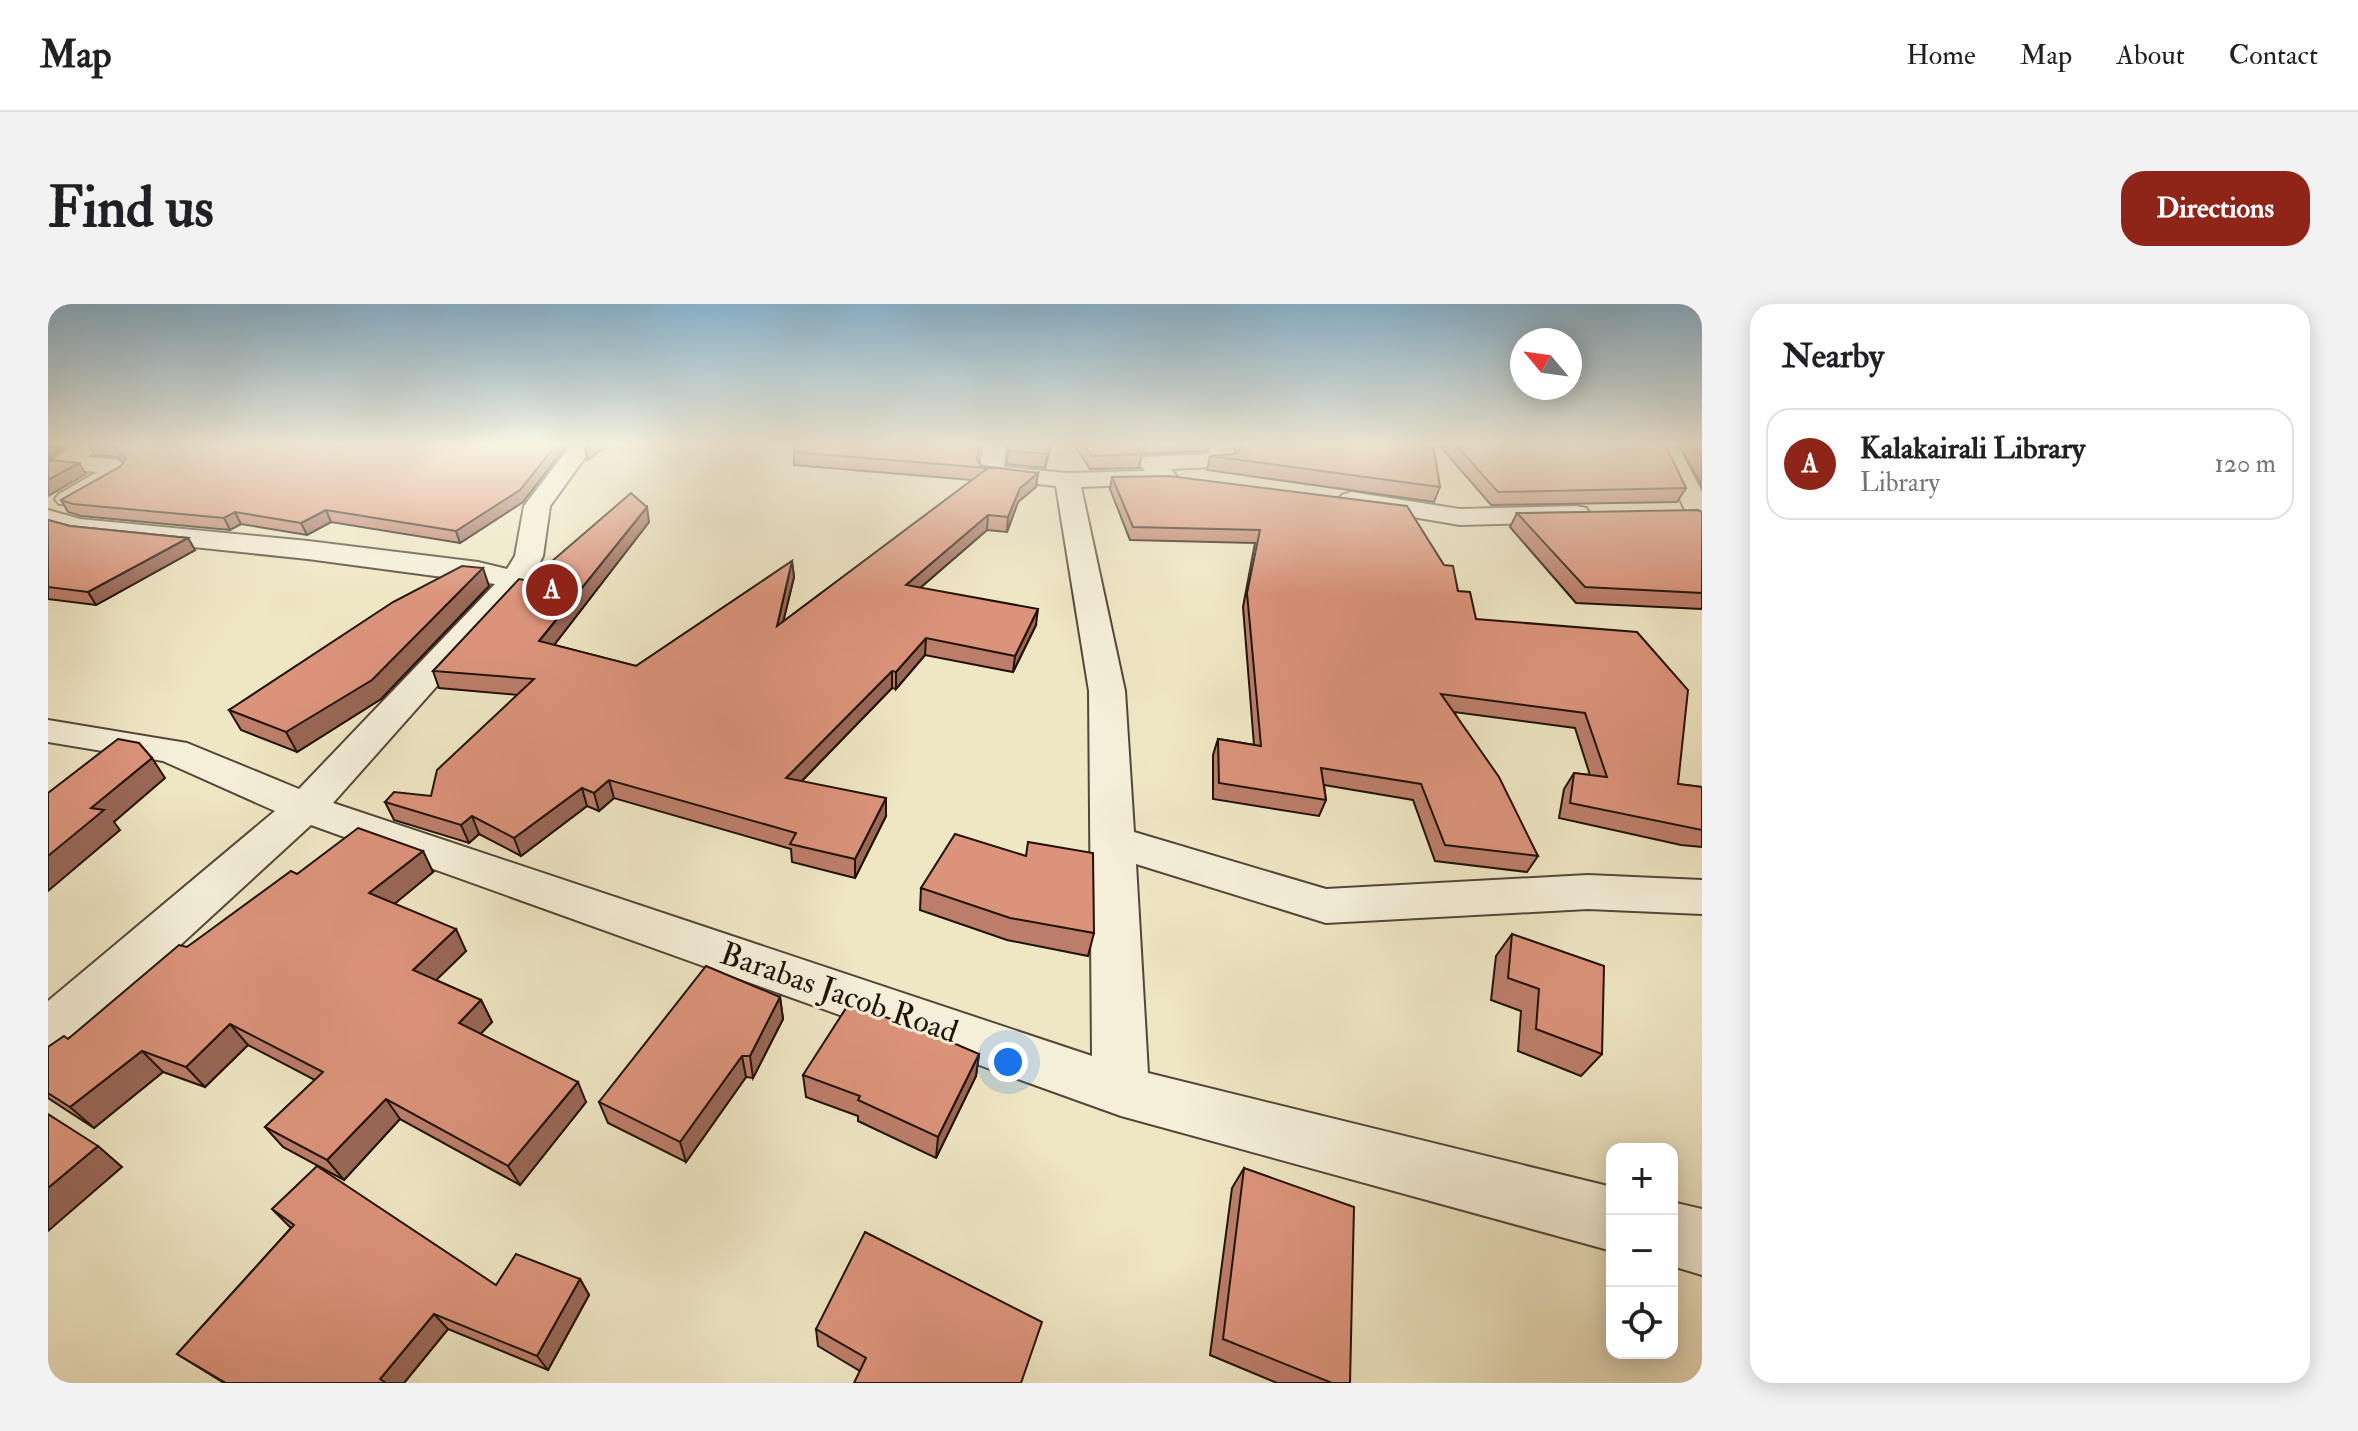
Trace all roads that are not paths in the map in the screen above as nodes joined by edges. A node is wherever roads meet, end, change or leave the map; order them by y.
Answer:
1 (73, 495) edge
2 (545, 495) edge
3 (1070, 495) edge
4 (1325, 495) edge
5 (1690, 495) edge
6 (48, 510) edge
7 (1669, 513) edge
8 (1596, 514) edge
9 (1700, 516) edge
10 (48, 518) edge
11 (516, 580) junction
12 (48, 731) edge
13 (305, 808) junction
14 (1112, 841) junction
15 (1700, 900) edge
16 (48, 1033) edge
17 (1121, 1091) junction
18 (1606, 1217) edge
19 (1678, 1236) edge
20 (1702, 1242) edge

1 - 6 street
2 - 11 street
3 - 14 street
4 - 8 street
5 - 9 street
7 - 9 street
10 - 11 street
11 - 13 street
12 - 13 street, Barabas Jacob Road
13 - 16 street
13 - 17 street, Barabas Jacob Road
14 - 15 street
14 - 17 street
17 - 18 street, Barabas Jacob Road
19 - 20 street

